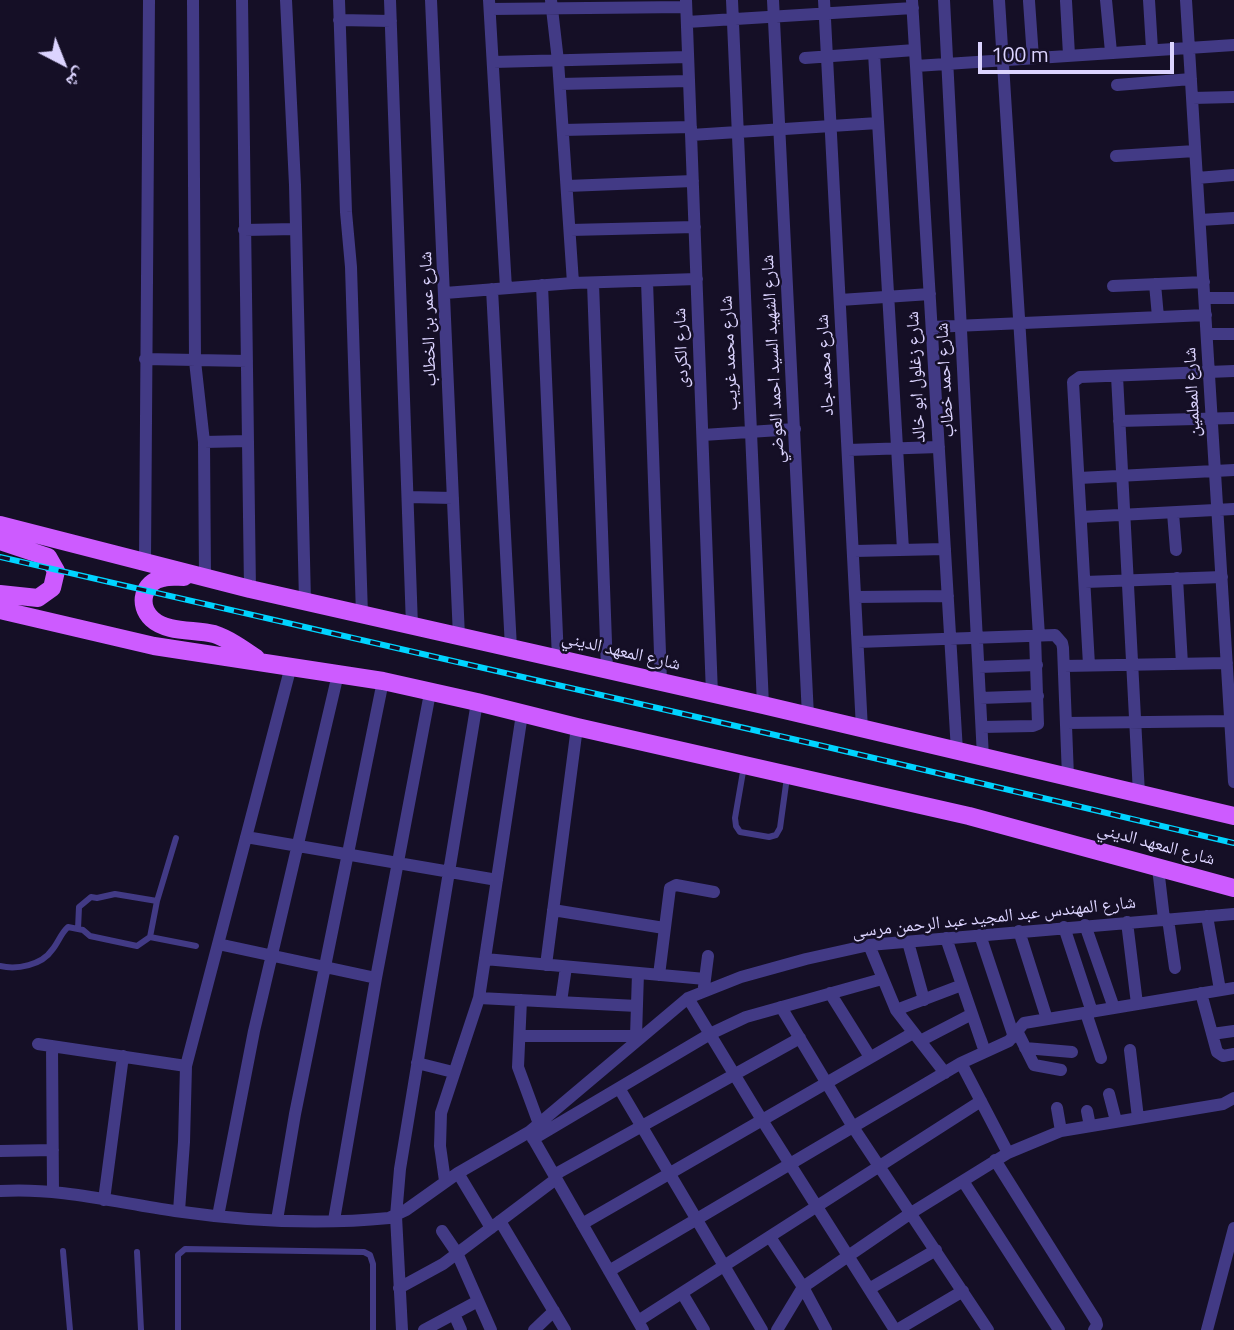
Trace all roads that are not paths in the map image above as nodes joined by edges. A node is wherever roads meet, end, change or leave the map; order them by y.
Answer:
1 (149, 0) edge
2 (193, 0) edge
3 (242, 0) edge
4 (286, 0) edge
5 (338, 0) edge
6 (390, 0) edge
7 (431, 0) edge
8 (732, 0) edge
9 (773, 0) edge
10 (944, 0) edge
11 (999, 0) edge
12 (1106, 0) edge
13 (1149, 0) edge
14 (1186, 0) edge
15 (1029, 1) edge
16 (1066, 1) edge
17 (489, 4) edge
18 (551, 4) edge
19 (686, 4) edge
20 (913, 4) edge
21 (869, 5) edge
22 (825, 7) edge
23 (774, 16) junction
24 (733, 19) junction
25 (339, 20) junction
26 (391, 21) junction
27 (687, 22) junction
28 (1234, 45) edge
29 (1189, 47) junction
30 (1152, 49) junction
31 (915, 50) junction
32 (1111, 52) junction
33 (874, 54) junction
34 (1069, 55) junction
35 (827, 56) junction
36 (688, 57) junction
37 (805, 58) dead end
38 (1033, 58) junction
39 (1002, 60) junction
40 (558, 61) junction
41 (493, 62) junction
42 (947, 64) junction
43 (916, 66) junction
44 (1191, 79) junction
45 (689, 81) junction
46 (560, 84) junction
47 (1117, 86) dead end
48 (1234, 97) edge
49 (1192, 98) junction
50 (878, 123) junction
51 (831, 126) junction
52 (780, 129) junction
53 (563, 130) junction
54 (691, 131) junction
55 (738, 132) junction
56 (1195, 150) junction
57 (1116, 156) dead end
58 (1234, 175) edge
59 (1197, 178) junction
60 (693, 181) junction
61 (567, 186) junction
62 (1234, 218) edge
63 (1200, 220) junction
64 (695, 226) junction
65 (296, 229) junction
66 (244, 230) junction
67 (570, 230) junction
68 (697, 279) junction
69 (647, 281) junction
70 (1204, 282) junction
71 (573, 283) junction
72 (593, 283) junction
73 (1155, 284) junction
74 (542, 285) junction
75 (1113, 286) dead end
76 (506, 288) junction
77 (492, 289) junction
78 (445, 293) junction
79 (930, 295) junction
80 (888, 297) junction
81 (1205, 298) junction
82 (1234, 298) edge
83 (840, 300) junction
84 (1206, 315) junction
85 (1158, 317) junction
86 (1019, 323) junction
87 (961, 326) junction
88 (932, 327) junction
89 (1207, 334) junction
90 (1234, 334) edge
91 (145, 359) junction
92 (195, 360) junction
93 (247, 361) junction
94 (1209, 371) junction
95 (1234, 371) edge
96 (1117, 376) junction
97 (1234, 418) edge
98 (1212, 419) junction
99 (1119, 421) junction
100 (795, 429) junction
101 (751, 432) junction
102 (703, 435) junction
103 (248, 441) junction
104 (204, 442) junction
105 (939, 447) junction
106 (897, 449) junction
107 (848, 450) junction
108 (1215, 470) junction
109 (1234, 470) edge
110 (1123, 474) junction
111 (1079, 478) junction
112 (408, 497) junction
113 (453, 498) junction
114 (1234, 509) edge
115 (1218, 510) junction
116 (1173, 513) junction
117 (1125, 515) junction
118 (1081, 517) junction
119 (0, 525) edge
120 (0, 541) edge
121 (945, 549) junction
122 (903, 550) junction
123 (1176, 550) dead end
124 (854, 551) junction
125 (145, 560) junction
126 (1226, 571) edge
127 (205, 577) junction
128 (1177, 578) junction
129 (1128, 580) junction
130 (1085, 582) junction
131 (250, 589) junction
132 (0, 594) edge
133 (948, 596) junction
134 (856, 597) junction
135 (305, 601) junction
136 (0, 610) edge
137 (362, 615) junction
138 (412, 626) junction
139 (1230, 631) edge
140 (1037, 636) junction
141 (459, 637) junction
142 (977, 638) junction
143 (950, 639) junction
144 (858, 642) junction
145 (511, 648) junction
146 (558, 659) junction
147 (259, 661) junction
148 (1227, 663) junction
149 (1182, 664) junction
150 (1037, 665) junction
151 (1133, 665) junction
152 (291, 666) junction
153 (1064, 666) junction
154 (1090, 666) junction
155 (979, 667) junction
156 (607, 670) junction
157 (338, 674) junction
158 (383, 681) junction
159 (661, 682) junction
160 (430, 692) junction
161 (712, 694) junction
162 (1038, 696) junction
163 (981, 698) junction
164 (477, 702) junction
165 (1232, 702) edge
166 (763, 705) junction
167 (522, 714) junction
168 (808, 716) junction
169 (1231, 721) junction
170 (1136, 722) junction
171 (1066, 723) junction
172 (577, 727) junction
173 (982, 727) junction
174 (862, 729) junction
175 (957, 751) junction
176 (984, 757) junction
177 (1233, 757) edge
178 (745, 764) junction
179 (787, 774) junction
180 (1068, 778) junction
181 (1234, 782) edge
182 (1139, 794) junction
183 (1234, 816) edge
184 (246, 837) junction
185 (176, 838) dead end
186 (298, 846) junction
187 (349, 855) junction
188 (398, 863) junction
189 (1158, 868) junction
190 (448, 871) junction
191 (497, 880) junction
192 (1234, 888) edge
193 (714, 892) dead end
194 (156, 901) junction
195 (553, 910) junction
196 (1234, 914) edge
197 (1207, 916) junction
198 (1166, 919) junction
199 (1127, 922) junction
200 (1085, 925) junction
201 (1064, 927) junction
202 (664, 928) junction
203 (78, 929) junction
204 (1019, 931) junction
205 (980, 935) junction
206 (150, 937) junction
207 (946, 938) junction
208 (908, 942) junction
209 (218, 944) junction
210 (196, 946) dead end
211 (869, 946) junction
212 (272, 956) junction
213 (708, 956) dead end
214 (485, 959) junction
215 (546, 965) junction
216 (0, 967) edge
217 (325, 967) junction
218 (566, 967) junction
219 (1175, 968) dead end
220 (638, 973) junction
221 (659, 975) junction
222 (376, 978) junction
223 (882, 979) junction
224 (962, 985) junction
225 (704, 986) junction
226 (1234, 988) edge
227 (1220, 990) junction
228 (830, 993) junction
229 (1200, 993) junction
230 (480, 998) junction
231 (688, 998) junction
232 (521, 1000) junction
233 (924, 1000) junction
234 (561, 1002) junction
235 (1137, 1004) junction
236 (637, 1006) junction
237 (781, 1007) junction
238 (1114, 1008) junction
239 (896, 1010) junction
240 (1089, 1012) junction
241 (972, 1014) junction
242 (1047, 1019) junction
243 (1234, 1031) edge
244 (710, 1034) junction
245 (1016, 1034) junction
246 (1212, 1034) junction
247 (520, 1036) junction
248 (639, 1036) junction
249 (916, 1037) junction
250 (800, 1038) junction
251 (38, 1044) dead end
252 (52, 1046) junction
253 (1026, 1048) junction
254 (1130, 1050) dead end
255 (985, 1052) junction
256 (1072, 1052) dead end
257 (1228, 1055) edge
258 (123, 1056) junction
259 (870, 1057) junction
260 (1101, 1058) dead end
261 (417, 1063) junction
262 (961, 1063) junction
263 (186, 1066) junction
264 (1061, 1070) dead end
265 (453, 1072) junction
266 (945, 1073) junction
267 (734, 1074) junction
268 (826, 1083) junction
269 (619, 1088) junction
270 (1109, 1094) dead end
271 (1234, 1098) edge
272 (981, 1101) junction
273 (1057, 1108) dead end
274 (1087, 1111) dead end
275 (1138, 1118) junction
276 (762, 1120) junction
277 (1116, 1121) junction
278 (642, 1126) junction
279 (1090, 1126) junction
280 (853, 1127) junction
281 (1061, 1130) junction
282 (534, 1131) junction
283 (53, 1150) junction
284 (0, 1151) edge
285 (1008, 1153) junction
286 (995, 1160) junction
287 (790, 1164) junction
288 (880, 1166) junction
289 (458, 1173) junction
290 (670, 1173) junction
291 (555, 1177) junction
292 (445, 1181) junction
293 (963, 1181) junction
294 (0, 1191) edge
295 (53, 1192) junction
296 (104, 1200) junction
297 (818, 1206) junction
298 (179, 1212) junction
299 (911, 1213) junction
300 (218, 1216) junction
301 (396, 1216) junction
302 (277, 1220) junction
303 (334, 1220) junction
304 (697, 1220) junction
305 (495, 1224) junction
306 (582, 1224) junction
307 (442, 1231) dead end
308 (770, 1237) junction
309 (1233, 1237) edge
310 (936, 1250) junction
311 (63, 1251) dead end
312 (137, 1252) dead end
313 (457, 1253) junction
314 (849, 1255) junction
315 (724, 1266) junction
316 (609, 1272) junction
317 (803, 1287) junction
318 (400, 1288) junction
319 (869, 1289) junction
320 (963, 1292) junction
321 (682, 1293) junction
322 (478, 1301) junction
323 (554, 1311) junction
324 (454, 1314) junction
325 (640, 1326) edge
326 (70, 1330) edge
327 (141, 1330) edge
328 (177, 1330) edge
329 (373, 1330) edge
330 (402, 1330) edge
331 (424, 1330) edge
332 (461, 1330) edge
333 (491, 1330) edge
334 (534, 1330) edge
335 (565, 1330) edge
336 (704, 1330) edge
337 (762, 1330) edge
338 (777, 1330) edge
339 (826, 1330) edge
340 (896, 1330) edge
341 (988, 1330) edge
342 (1059, 1330) edge
343 (1094, 1330) edge
344 (1207, 1330) edge

1 - 91 street
2 - 92 street
3 - 66 street
4 - 65 street
5 - 25 street
6 - 26 street
7 - 78 street, شارع عمر بن الخطاب
8 - 24 street, شارع محمد غريب
9 - 23 street, شارع الشهيد السيد احمد العوضي
10 - 42 street, شارع احمد خطاب
11 - 39 street
12 - 32 street
13 - 30 street
14 - 29 street, شارع المعلمين
15 - 38 street
16 - 34 street
17 - 18 street
17 - 41 street
18 - 19 street
18 - 40 street
19 - 27 street, شارع الكردى
20 - 21 street
20 - 31 street, شارع زغلول ابو خالد
21 - 22 street
22 - 23 street
22 - 35 street, شارع محمد جاد
23 - 24 street
23 - 52 street, شارع الشهيد السيد احمد العوضي
24 - 27 street
24 - 55 street, شارع محمد غريب
25 - 26 street
25 - 137 street
26 - 112 street
27 - 36 street, شارع الكردى
28 - 29 street
29 - 30 street
29 - 44 street, شارع المعلمين
30 - 32 street
31 - 33 street
31 - 43 street, شارع زغلول ابو خالد
32 - 34 street
33 - 35 street
33 - 50 street
34 - 38 street
35 - 37 street
35 - 51 street, شارع محمد جاد
36 - 40 street
36 - 45 street, شارع الكردى
38 - 39 street
39 - 42 street
39 - 86 street
40 - 41 street
40 - 46 street
41 - 76 street
42 - 43 street
42 - 87 street, شارع احمد خطاب
43 - 79 street, شارع زغلول ابو خالد
44 - 47 street
44 - 49 street, شارع المعلمين
45 - 46 street
45 - 54 street, شارع الكردى
46 - 53 street
48 - 49 street
49 - 56 street, شارع المعلمين
50 - 51 street
50 - 80 street
51 - 52 street
51 - 83 street, شارع محمد جاد
52 - 55 street
52 - 100 street, شارع الشهيد السيد احمد العوضي
53 - 54 street
53 - 61 street
54 - 55 street
54 - 60 street, شارع الكردى
55 - 101 street, شارع محمد غريب
56 - 57 street
56 - 59 street, شارع المعلمين
58 - 59 street
59 - 63 street, شارع المعلمين
60 - 61 street
60 - 64 street, شارع الكردى
61 - 67 street
62 - 63 street
63 - 70 street, شارع المعلمين
64 - 67 street
64 - 68 street, شارع الكردى
65 - 66 street
65 - 135 street
66 - 93 street
67 - 71 street
68 - 69 street
68 - 102 street, شارع الكردى
69 - 72 street
69 - 159 street
70 - 73 street
70 - 81 street, شارع المعلمين
71 - 72 street
71 - 74 street
72 - 156 street
73 - 75 street
73 - 85 street
74 - 76 street
74 - 146 street
76 - 77 street
77 - 78 street
77 - 145 street
78 - 113 street, شارع عمر بن الخطاب
79 - 80 street
79 - 88 street, شارع زغلول ابو خالد
80 - 83 street
80 - 106 street
81 - 82 street
81 - 84 street, شارع المعلمين
83 - 107 street, شارع محمد جاد
84 - 85 street
84 - 89 street, شارع المعلمين
85 - 86 street
86 - 87 street
86 - 140 street
87 - 88 street
87 - 142 street, شارع احمد خطاب
88 - 105 street, شارع زغلول ابو خالد
89 - 90 street
89 - 94 street, شارع المعلمين
91 - 92 street
91 - 125 street
92 - 93 street
92 - 104 street
93 - 103 street
94 - 95 street
94 - 96 street
94 - 98 street, شارع المعلمين
96 - 99 street
96 - 111 street
97 - 98 street
98 - 99 street
98 - 108 street, شارع المعلمين
99 - 110 street
100 - 101 street
100 - 168 street, شارع الشهيد السيد احمد العوضي
101 - 102 street
101 - 166 street, شارع محمد غريب
102 - 161 street, شارع الكردى
103 - 104 street
103 - 131 street
104 - 127 street
105 - 106 street
105 - 121 street, شارع زغلول ابو خالد
106 - 107 street
106 - 122 street
107 - 124 street, شارع محمد جاد
108 - 109 street
108 - 110 street
108 - 115 street, شارع المعلمين
110 - 111 street
110 - 117 street
111 - 118 street
112 - 113 street
112 - 138 street
113 - 141 street, شارع عمر بن الخطاب
114 - 115 street
115 - 116 street
115 - 126 street, شارع المعلمين
116 - 117 street
116 - 123 street
117 - 118 street
117 - 129 street
118 - 130 street
119 - 125 main road, شارع المعهد الديني
120 - 132 main road
121 - 122 street
121 - 133 street, شارع زغلول ابو خالد
122 - 124 street
124 - 134 street, شارع محمد جاد
125 - 127 main road, شارع المعهد الديني
126 - 128 street
126 - 139 street, شارع المعلمين
127 - 131 main road, شارع المعهد الديني
127 - 147 main road
128 - 129 street
128 - 149 street
129 - 130 street
129 - 151 street
130 - 154 street
131 - 135 main road, شارع المعهد الديني
133 - 134 street
133 - 143 street, شارع زغلول ابو خالد
134 - 144 street, شارع محمد جاد
135 - 137 main road, شارع المعهد الديني
136 - 147 main road, شارع المعهد الديني
137 - 138 main road, شارع المعهد الديني
138 - 141 main road, شارع المعهد الديني
139 - 148 street, شارع المعلمين
140 - 142 street
140 - 150 street
140 - 153 street
141 - 145 main road, شارع المعهد الديني
142 - 143 street
142 - 155 street, شارع احمد خطاب
143 - 144 street
143 - 175 street, شارع زغلول ابو خالد
144 - 174 street, شارع محمد جاد
145 - 146 main road, شارع المعهد الديني
146 - 156 main road, شارع المعهد الديني
147 - 152 main road, شارع المعهد الديني
148 - 149 street
148 - 165 street, شارع المعلمين
149 - 151 street
150 - 155 street
150 - 162 street
151 - 154 street
151 - 170 street
152 - 157 main road, شارع المعهد الديني
152 - 184 street
153 - 154 street
153 - 171 street
155 - 163 street, شارع احمد خطاب
156 - 159 main road, شارع المعهد الديني
157 - 158 main road, شارع المعهد الديني
157 - 186 street
158 - 160 main road, شارع المعهد الديني
158 - 187 street
159 - 161 main road, شارع المعهد الديني
160 - 164 main road, شارع المعهد الديني
160 - 188 street
161 - 166 main road, شارع المعهد الديني
162 - 163 street
162 - 173 street
163 - 173 street, شارع احمد خطاب
164 - 167 main road, شارع المعهد الديني
164 - 190 street
165 - 169 street, شارع المعلمين
166 - 168 main road, شارع المعهد الديني
167 - 172 main road, شارع المعهد الديني
167 - 191 street
168 - 174 main road, شارع المعهد الديني
169 - 170 street
169 - 177 street, شارع المعلمين
170 - 171 street
170 - 182 street
171 - 180 street
172 - 178 main road, شارع المعهد الديني
172 - 195 street
173 - 176 street, شارع احمد خطاب
174 - 175 main road, شارع المعهد الديني
175 - 176 main road, شارع المعهد الديني
176 - 180 main road, شارع المعهد الديني
177 - 181 street, شارع المعلمين
178 - 179 main road, شارع المعهد الديني
178 - 179 lane
179 - 189 main road, شارع المعهد الديني
180 - 182 main road, شارع المعهد الديني
182 - 183 main road, شارع المعهد الديني
184 - 186 street
184 - 209 street
185 - 194 lane
186 - 187 street
186 - 212 street
187 - 188 street
187 - 217 street
188 - 190 street
188 - 222 street
189 - 192 main road, شارع المعهد الديني
189 - 198 street
190 - 191 street
190 - 261 street
191 - 214 street
193 - 202 street
194 - 203 lane
194 - 206 lane
195 - 202 street
195 - 215 street
196 - 197 street, شارع المهندس عبد المجيد عبد الرحمن مرسى
197 - 198 street, شارع المهندس عبد المجيد عبد الرحمن مرسى
197 - 227 street
198 - 199 street, شارع المهندس عبد المجيد عبد الرحمن مرسى
198 - 219 street
199 - 200 street, شارع المهندس عبد المجيد عبد الرحمن مرسى
199 - 235 street
200 - 201 street, شارع المهندس عبد المجيد عبد الرحمن مرسى
200 - 238 street
201 - 204 street, شارع المهندس عبد المجيد عبد الرحمن مرسى
201 - 240 street
202 - 221 street
203 - 206 lane
203 - 216 lane
204 - 205 street, شارع المهندس عبد المجيد عبد الرحمن مرسى
204 - 242 street
205 - 207 street, شارع المهندس عبد المجيد عبد الرحمن مرسى
205 - 245 street
206 - 210 lane
207 - 208 street, شارع المهندس عبد المجيد عبد الرحمن مرسى
207 - 224 street
208 - 211 street, شارع المهندس عبد المجيد عبد الرحمن مرسى
208 - 233 street
209 - 212 street
209 - 263 street
211 - 223 street
211 - 225 street, شارع المهندس عبد المجيد عبد الرحمن مرسى
212 - 217 street
212 - 300 street
213 - 225 street
214 - 215 street
214 - 230 street
215 - 218 street
217 - 222 street
217 - 302 street
218 - 220 street
218 - 234 street
220 - 221 street
220 - 236 street
221 - 225 street
222 - 303 street
223 - 228 street
223 - 239 street
224 - 233 street
224 - 241 street
225 - 231 street, شارع المهندس عبد المجيد عبد الرحمن مرسى
226 - 227 street
227 - 229 street
228 - 237 street
228 - 259 street
229 - 235 street
229 - 246 street
230 - 232 street
230 - 265 street
231 - 244 street
231 - 248 street, شارع المهندس عبد المجيد عبد الرحمن مرسى
232 - 234 street
232 - 247 street
233 - 239 street
234 - 236 street
235 - 238 street
236 - 248 street
237 - 244 street
237 - 250 street
238 - 240 street
239 - 249 street
240 - 242 street
240 - 260 street
241 - 249 street
241 - 255 street
242 - 245 street
243 - 246 street
244 - 267 street
244 - 269 street
245 - 253 street
245 - 255 street
246 - 257 street
247 - 248 street
247 - 282 street
248 - 282 street, شارع المهندس عبد المجيد عبد الرحمن مرسى
249 - 259 street
249 - 266 street
250 - 267 street
250 - 268 street
251 - 252 street
252 - 258 street
252 - 283 street
253 - 256 street
253 - 264 street
254 - 275 street
255 - 262 street
258 - 263 street
258 - 296 street
259 - 268 street
261 - 265 street
261 - 301 street
262 - 266 street
262 - 272 street
263 - 298 street
265 - 292 street
266 - 280 street
267 - 276 street
267 - 278 street
268 - 276 street
268 - 280 street
269 - 278 street
269 - 282 street
270 - 277 street
271 - 275 street
272 - 285 street
272 - 288 street
273 - 281 street
274 - 279 street
275 - 277 street
276 - 287 street
276 - 290 street
277 - 279 street
278 - 290 street
278 - 291 street
279 - 281 street
280 - 287 street
280 - 288 street
281 - 285 street
282 - 289 street, شارع المهندس عبد المجيد عبد الرحمن مرسى
282 - 291 street
283 - 284 street
283 - 295 street
285 - 286 street
286 - 293 street
286 - 343 street
287 - 297 street
287 - 304 street
288 - 297 street
288 - 299 street
289 - 292 street, شارع المهندس عبد المجيد عبد الرحمن مرسى
289 - 305 street
290 - 304 street
290 - 306 street
291 - 305 street
291 - 306 street
292 - 301 street, شارع المهندس عبد المجيد عبد الرحمن مرسى
293 - 299 street
293 - 342 street
294 - 295 street, شارع المهندس عبد المجيد عبد الرحمن مرسى
295 - 296 street, شارع المهندس عبد المجيد عبد الرحمن مرسى
296 - 298 street, شارع المهندس عبد المجيد عبد الرحمن مرسى
297 - 308 street
297 - 314 street
298 - 300 street, شارع المهندس عبد المجيد عبد الرحمن مرسى
299 - 310 street
299 - 314 street
300 - 302 street, شارع المهندس عبد المجيد عبد الرحمن مرسى
301 - 303 street, شارع المهندس عبد المجيد عبد الرحمن مرسى
301 - 318 street
302 - 303 street, شارع المهندس عبد المجيد عبد الرحمن مرسى
304 - 315 street
304 - 316 street
305 - 313 street
305 - 323 street
306 - 316 street
307 - 313 street
308 - 315 street
308 - 317 street
309 - 344 street
310 - 319 street
310 - 320 street
311 - 326 lane
312 - 327 lane
313 - 318 street
313 - 322 street
314 - 317 street
314 - 319 street
315 - 321 street
315 - 337 street
316 - 325 street
317 - 338 street
317 - 339 street
318 - 330 street
319 - 340 street
320 - 340 street
320 - 341 street
321 - 325 street
321 - 336 street
322 - 324 street
322 - 333 street
323 - 334 street
323 - 335 street
324 - 331 street
324 - 332 street
328 - 329 lane

